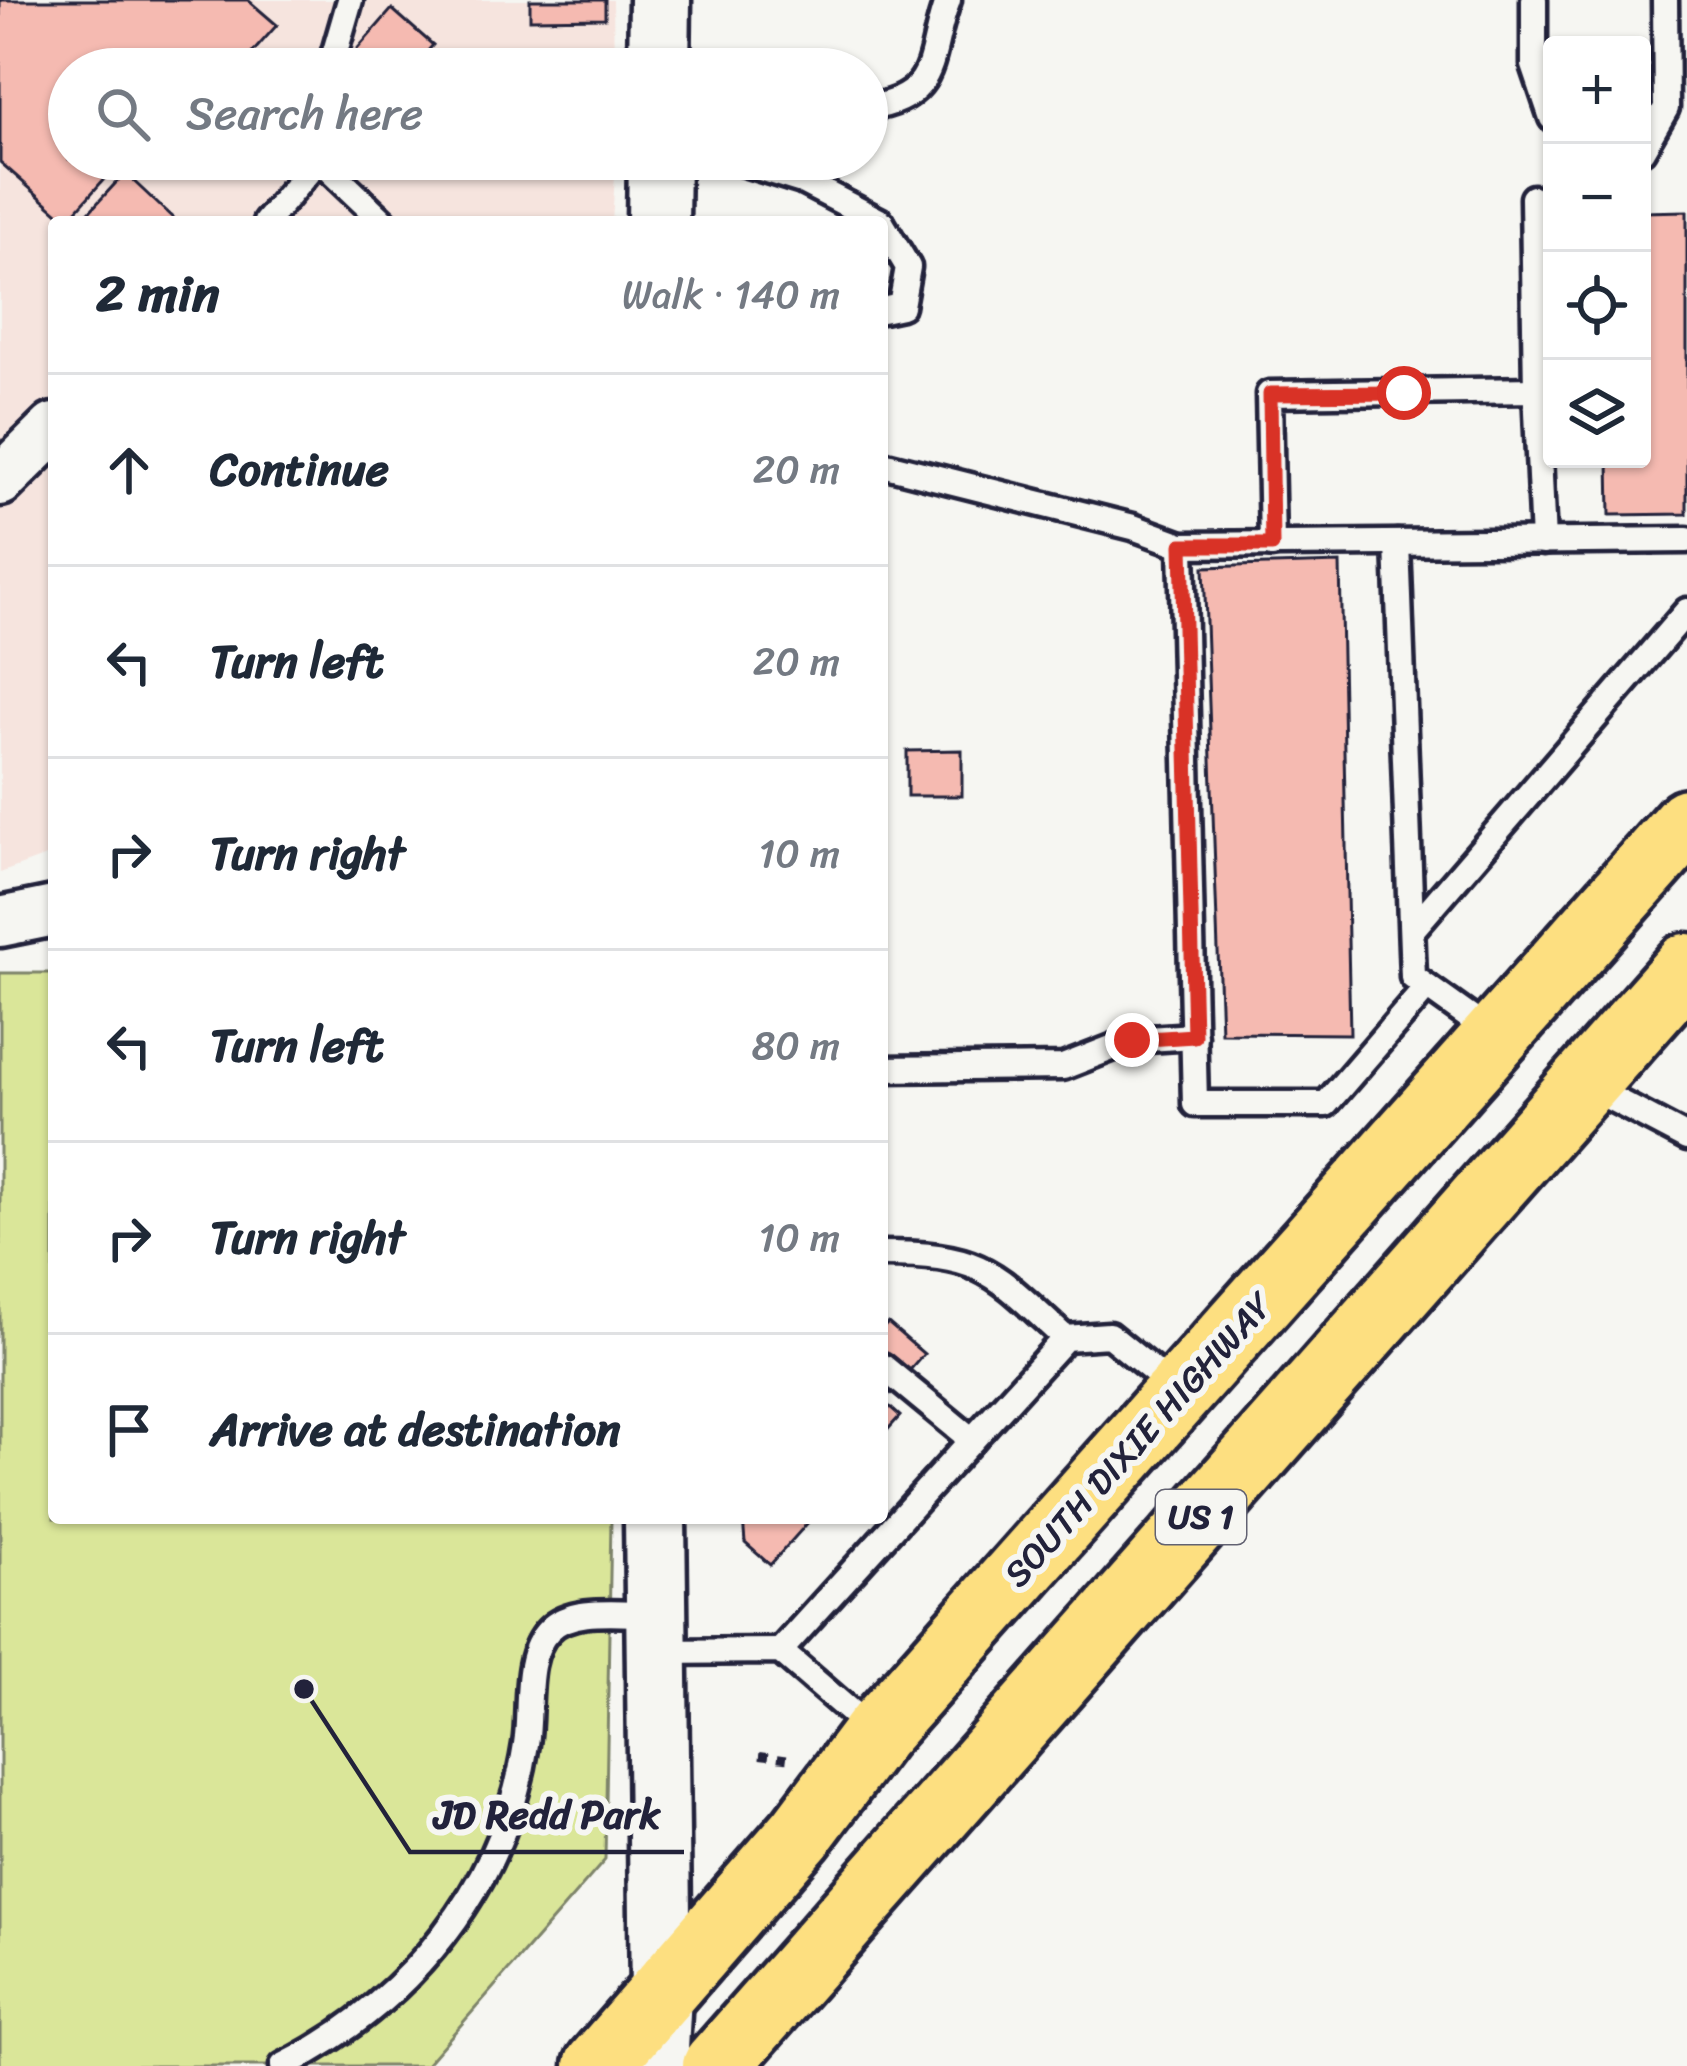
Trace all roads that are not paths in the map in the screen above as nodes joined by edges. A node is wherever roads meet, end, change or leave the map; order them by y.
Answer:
1 (350, 0) edge
2 (660, 0) edge
3 (948, 0) edge
4 (1534, 0) edge
5 (1665, 0) edge
6 (336, 48) edge
7 (659, 48) edge
8 (1543, 92) edge
9 (888, 102) edge
10 (1645, 144) edge
11 (301, 180) edge
12 (339, 180) edge
13 (658, 180) edge
14 (799, 180) edge
15 (1533, 198) dead end
16 (271, 216) edge
17 (378, 216) edge
18 (658, 216) edge
19 (868, 216) edge
20 (888, 234) edge
21 (888, 309) edge
22 (1536, 390) junction
23 (48, 434) edge
24 (888, 466) edge
25 (0, 481) edge
26 (1687, 540) edge
27 (1543, 542) junction
28 (1397, 543) junction
29 (1182, 545) junction
30 (1272, 545) junction
31 (1687, 610) edge
32 (1687, 822) edge
33 (48, 912) edge
34 (0, 922) edge
35 (1412, 930) junction
36 (1687, 967) edge
37 (1427, 987) junction
38 (1194, 1036) junction
39 (1497, 1037) junction
40 (888, 1069) edge
41 (1584, 1084) junction
42 (1687, 1138) edge
43 (888, 1255) edge
44 (1065, 1338) junction
45 (888, 1371) edge
46 (1181, 1393) junction
47 (971, 1440) junction
48 (655, 1524) edge
49 (654, 1633) junction
50 (780, 1651) junction
51 (876, 1733) junction
52 (661, 1995) junction
53 (283, 2066) edge
54 (598, 2066) edge
55 (657, 2066) edge
56 (716, 2066) edge

1 - 6 lane
2 - 7 street
3 - 9 lane
4 - 8 lane
5 - 10 lane
11 - 16 lane
12 - 17 lane
13 - 18 street
14 - 19 lane
15 - 22 lane
20 - 21 lane
22 - 27 lane
22 - 30 lane
23 - 25 street
24 - 29 lane
26 - 27 lane
27 - 28 lane
28 - 30 lane
28 - 35 lane
29 - 30 lane
29 - 38 lane
31 - 35 lane
32 - 39 highway, SOUTH DIXIE HIGHWAY / US 1
33 - 34 street
35 - 37 lane
36 - 41 highway, US 1
37 - 38 lane
37 - 39 lane
38 - 40 lane
39 - 46 highway, SOUTH DIXIE HIGHWAY / US 1
41 - 42 lane
41 - 56 highway, US 1
43 - 44 lane
44 - 46 lane
44 - 47 lane
45 - 47 lane
46 - 51 highway, SOUTH DIXIE HIGHWAY / US 1
47 - 50 lane
48 - 49 street
49 - 50 lane
49 - 52 street
49 - 53 lane
50 - 51 lane
51 - 52 highway, SOUTH DIXIE HIGHWAY / US 1
52 - 54 highway, SOUTH DIXIE HIGHWAY / US 1
52 - 55 street

